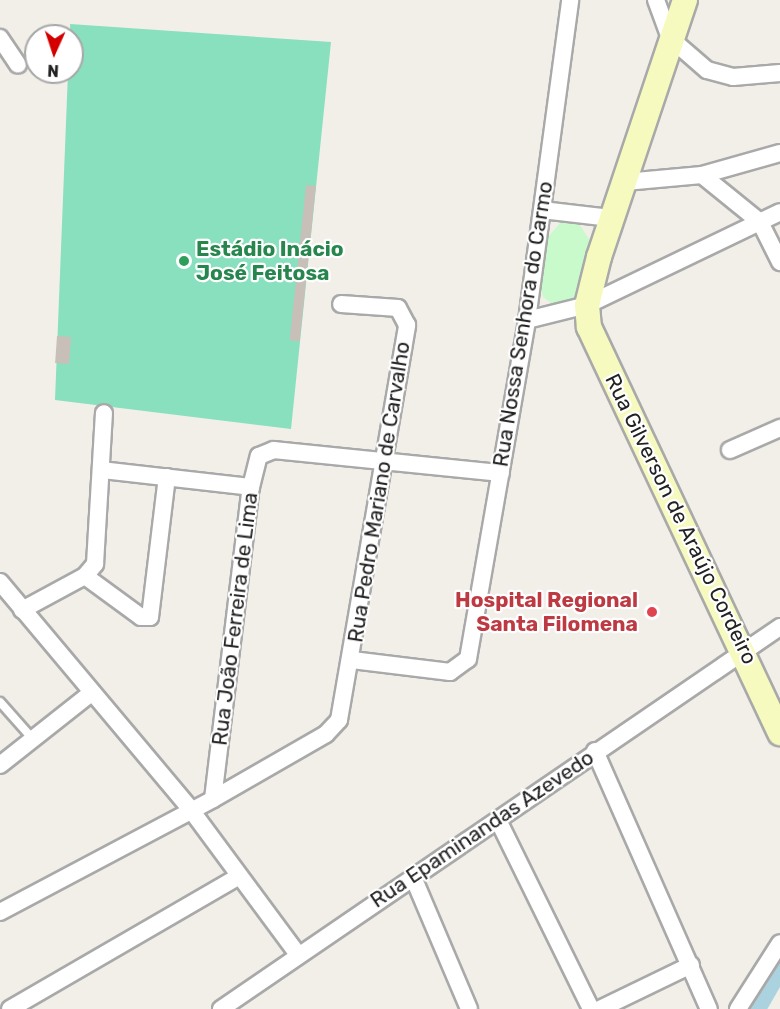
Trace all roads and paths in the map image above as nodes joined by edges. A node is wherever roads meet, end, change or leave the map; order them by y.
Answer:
1 (570, 0) edge
2 (656, 0) edge
3 (685, 0) edge
4 (0, 38) edge
5 (670, 38) junction
6 (18, 65) dead end
7 (774, 74) edge
8 (780, 153) edge
9 (702, 175) junction
10 (625, 182) junction
11 (542, 210) junction
12 (780, 212) edge
13 (611, 218) junction
14 (760, 222) junction
15 (780, 262) edge
16 (341, 304) dead end
17 (587, 305) junction
18 (527, 320) junction
19 (104, 413) dead end
20 (780, 428) edge
21 (730, 450) dead end
22 (383, 460) junction
23 (102, 470) junction
24 (501, 473) junction
25 (167, 477) junction
26 (251, 487) junction
27 (85, 576) junction
28 (0, 582) edge
29 (22, 610) junction
30 (780, 627) edge
31 (745, 650) junction
32 (352, 660) junction
33 (90, 694) junction
34 (0, 702) edge
35 (780, 733) edge
36 (32, 738) junction
37 (595, 751) junction
38 (0, 765) edge
39 (213, 799) junction
40 (191, 810) junction
41 (498, 820) junction
42 (238, 877) junction
43 (413, 877) junction
44 (0, 912) edge
45 (780, 943) edge
46 (297, 953) junction
47 (692, 966) junction
48 (10, 1009) edge
49 (221, 1009) edge
50 (469, 1009) edge
51 (591, 1009) edge
52 (600, 1009) edge
53 (709, 1009) edge
54 (738, 1009) edge

1 - 11 street, Rua Nossa Senhora do Carmo
2 - 5 street
3 - 5 main road
4 - 6 street
5 - 7 street
5 - 10 main road
8 - 9 street
9 - 10 street
9 - 14 street
10 - 13 main road
11 - 13 street
11 - 18 street, Rua Nossa Senhora do Carmo
12 - 14 street
13 - 17 main road
14 - 15 street
14 - 17 street
16 - 22 street, Rua Pedro Mariano de Carvalho
17 - 18 street
17 - 31 main road, Rua Gilverson de Araújo Cordeiro
18 - 24 street, Rua Nossa Senhora do Carmo
19 - 23 street
20 - 21 street
22 - 24 street
22 - 26 street, Rua João Ferreira de Lima
22 - 32 street, Rua Pedro Mariano de Carvalho
23 - 25 street
23 - 27 street
24 - 32 street, Rua Nossa Senhora do Carmo
25 - 26 street
25 - 27 street
26 - 39 street, Rua João Ferreira de Lima
27 - 29 street
28 - 29 street
29 - 33 street
30 - 31 street, Rua Epaminandas Azevedo
31 - 35 main road, Rua Gilverson de Araújo Cordeiro
31 - 37 street, Rua Epaminandas Azevedo
32 - 39 street, Rua Pedro Mariano de Carvalho
33 - 36 street
33 - 40 street
34 - 36 lane
36 - 38 street
37 - 41 street, Rua Epaminandas Azevedo
37 - 47 street
39 - 40 street, Rua Pedro Mariano de Carvalho
40 - 42 street
40 - 44 street, Rua Pedro Mariano de Carvalho
41 - 43 street, Rua Epaminandas Azevedo
41 - 51 street
42 - 46 street
42 - 48 street
43 - 46 street, Rua Epaminandas Azevedo
43 - 50 street
45 - 54 street
46 - 49 street, Rua Epaminandas Azevedo
47 - 52 street
47 - 53 street

